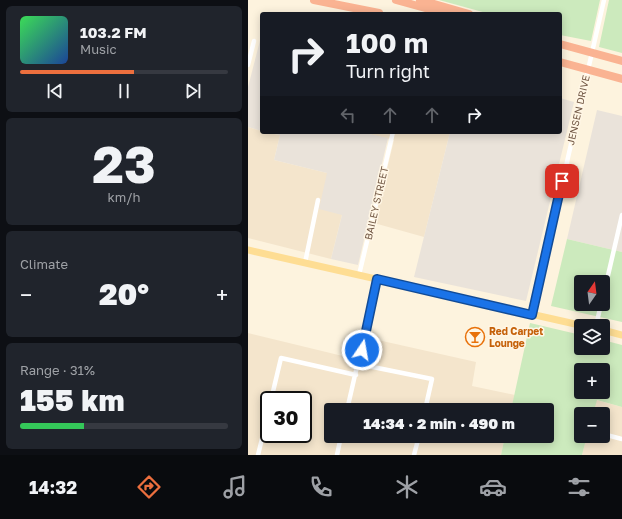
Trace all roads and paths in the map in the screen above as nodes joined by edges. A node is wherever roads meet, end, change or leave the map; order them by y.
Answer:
1 (314, 0) edge
2 (333, 0) edge
3 (396, 0) edge
4 (420, 0) edge
5 (604, 0) edge
6 (377, 12) edge
7 (378, 12) edge
8 (440, 12) edge
9 (462, 12) edge
10 (254, 41) dead end
11 (562, 45) edge
12 (622, 61) edge
13 (562, 63) edge
14 (248, 65) edge
15 (622, 79) edge
16 (393, 134) edge
17 (318, 200) dead end
18 (622, 215) edge
19 (248, 250) edge
20 (305, 263) junction
21 (359, 275) junction
22 (608, 275) edge
23 (377, 279) junction
24 (532, 315) junction
25 (574, 324) edge
26 (610, 332) edge
27 (622, 335) edge
28 (358, 364) junction
29 (356, 374) junction
30 (273, 391) edge
31 (349, 403) edge
32 (427, 403) edge
33 (610, 436) edge
34 (622, 439) edge
35 (261, 443) edge
36 (339, 443) edge
37 (417, 443) edge
38 (258, 455) edge
39 (336, 455) edge
40 (414, 455) edge

1 - 6 highway
2 - 7 highway
3 - 8 highway
4 - 9 highway
5 - 24 street, JENSEN DRIVE
10 - 14 street
11 - 12 highway
13 - 15 highway
16 - 21 street, BAILEY STREET
17 - 20 street
18 - 22 street
19 - 20 main road
20 - 21 main road
21 - 23 main road
23 - 24 main road
23 - 28 street
24 - 25 main road
26 - 27 main road
28 - 29 street
28 - 32 street
29 - 30 street
29 - 31 street
33 - 34 street
35 - 38 street
36 - 39 street
37 - 40 street

